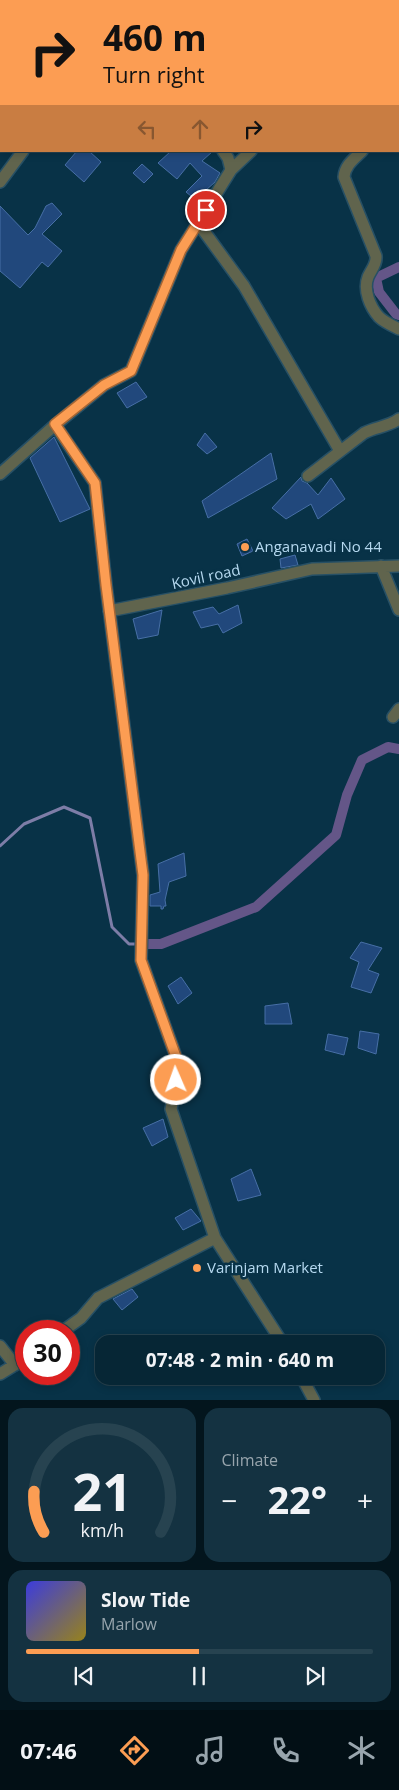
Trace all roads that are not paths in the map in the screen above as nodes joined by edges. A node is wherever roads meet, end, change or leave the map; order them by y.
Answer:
1 (22, 152) edge
2 (224, 152) edge
3 (250, 152) edge
4 (361, 152) edge
5 (231, 170) junction
6 (0, 182) edge
7 (198, 224) junction
8 (399, 329) edge
9 (399, 419) edge
10 (55, 424) junction
11 (340, 451) junction
12 (0, 474) edge
13 (308, 476) dead end
14 (381, 566) junction
15 (399, 566) edge
16 (399, 610) edge
17 (109, 611) junction
18 (215, 1238) junction
19 (78, 1320) edge
20 (277, 1335) edge
21 (0, 1346) edge
22 (15, 1365) joint
23 (0, 1374) edge
24 (306, 1385) edge
25 (314, 1400) edge

1 - 6 street
2 - 5 street
3 - 5 street
4 - 8 street
5 - 7 street
7 - 10 street
7 - 11 street
9 - 11 street
10 - 12 street
10 - 17 street
11 - 13 street
14 - 15 street, Kovil road
14 - 16 street
14 - 17 street, Kovil road
17 - 18 street
18 - 19 street
18 - 20 street
21 - 22 street
22 - 23 street
24 - 25 street

